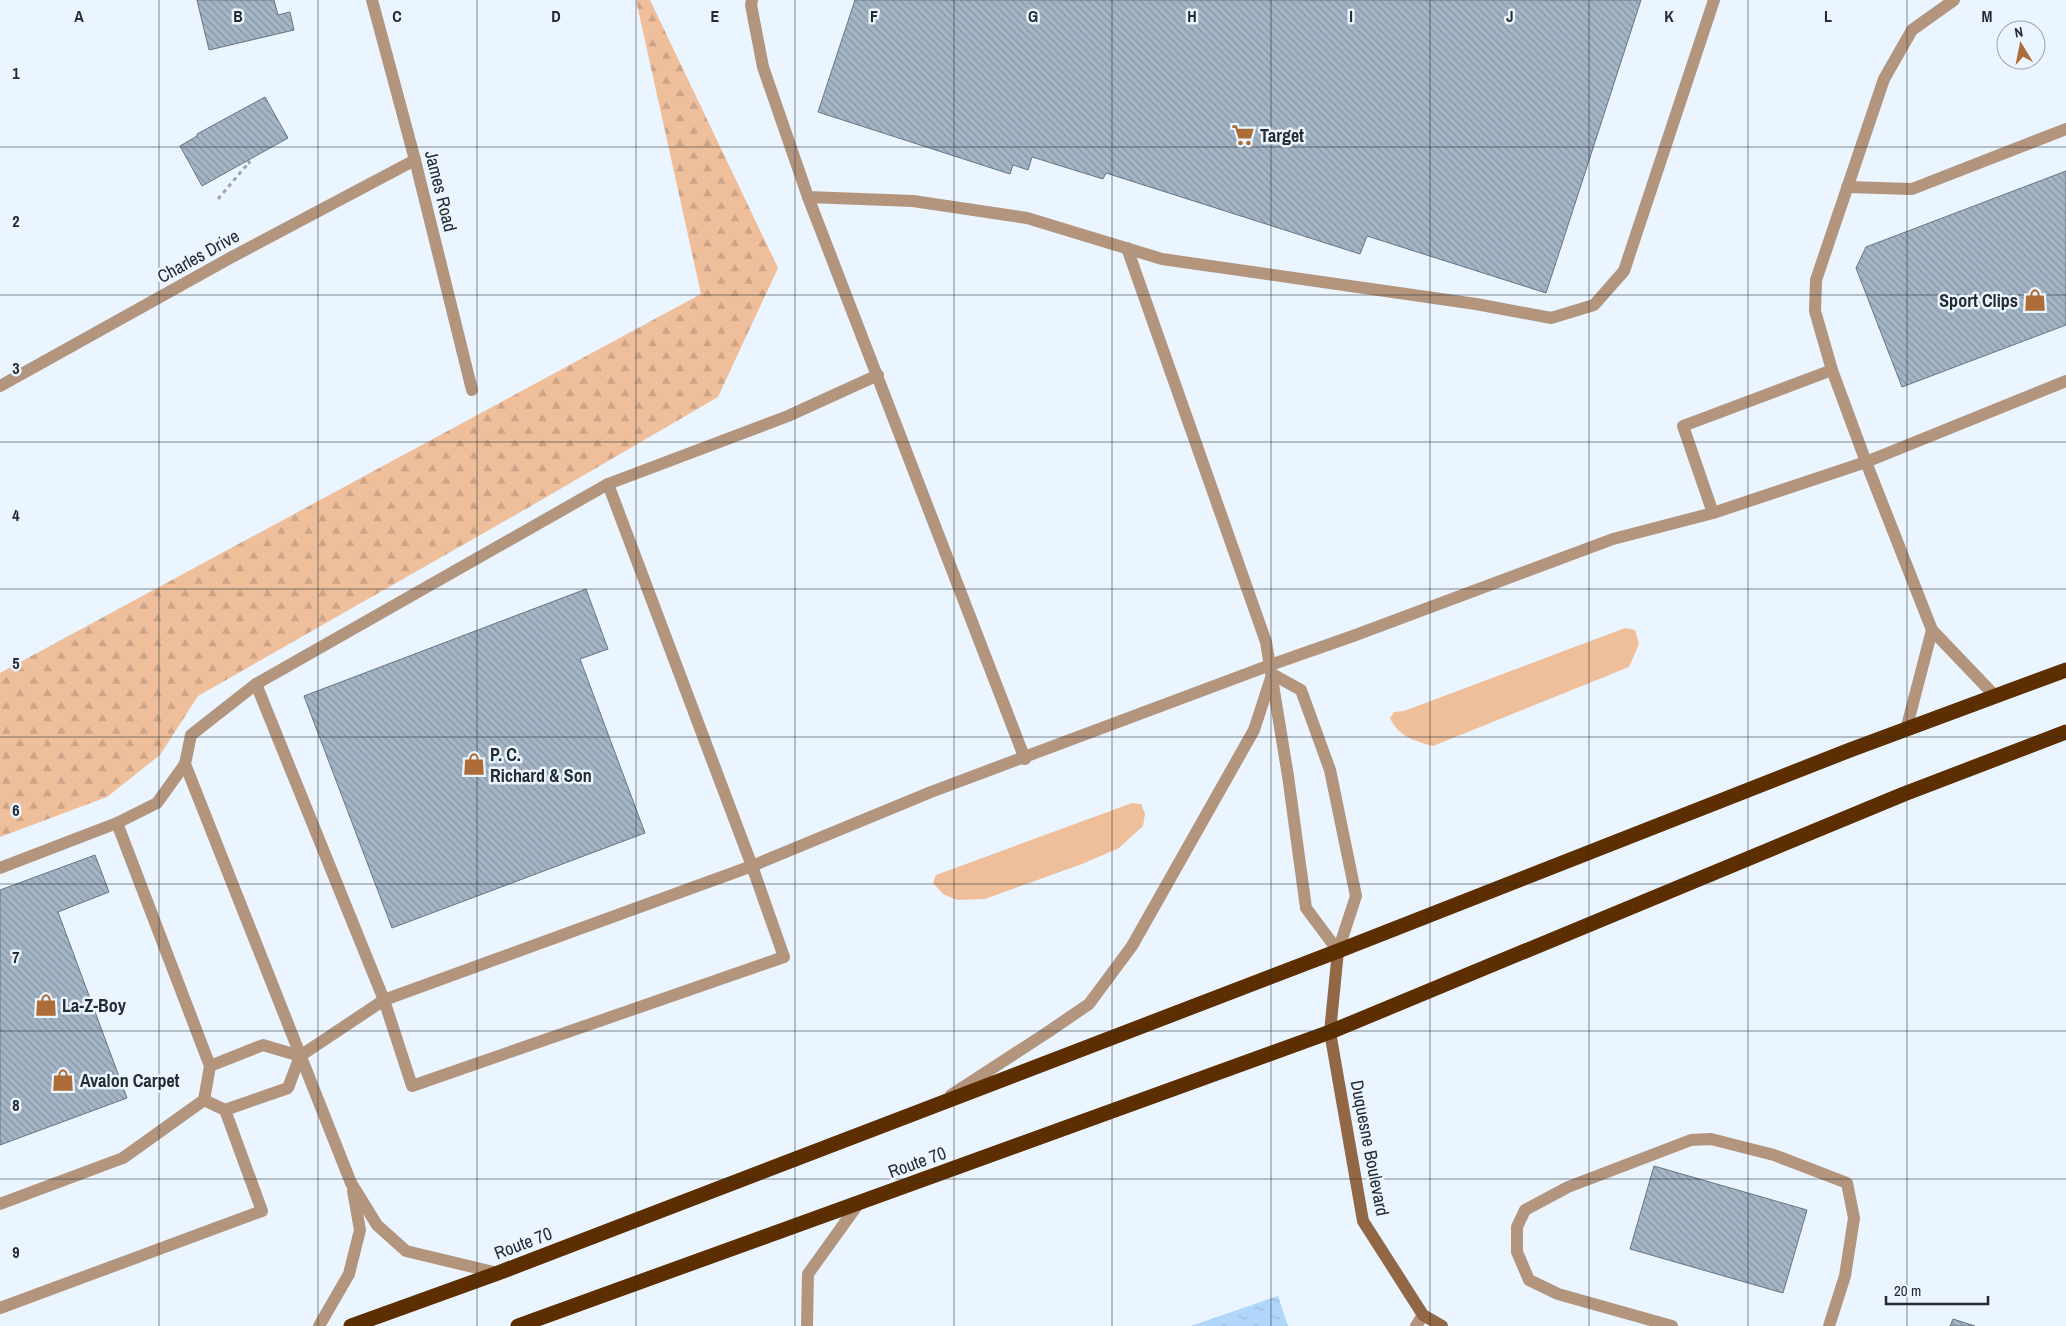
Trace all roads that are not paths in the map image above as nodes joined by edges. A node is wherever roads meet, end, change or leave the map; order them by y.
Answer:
1 (372, 0) edge
2 (752, 0) edge
3 (1714, 0) edge
4 (1954, 0) edge
5 (2066, 129) edge
6 (415, 160) junction
7 (1846, 187) junction
8 (808, 197) junction
9 (1127, 248) junction
10 (1832, 370) junction
11 (878, 375) junction
12 (2066, 382) edge
13 (0, 386) edge
14 (472, 390) dead end
15 (1866, 462) junction
16 (608, 484) junction
17 (1713, 513) junction
18 (1932, 630) junction
19 (1271, 669) junction
20 (2066, 670) edge
21 (256, 684) junction
22 (1996, 697) junction
23 (1906, 730) junction
24 (2066, 732) edge
25 (1025, 759) junction
26 (185, 764) junction
27 (117, 823) junction
28 (752, 866) junction
29 (0, 868) edge
30 (1338, 951) junction
31 (384, 1000) junction
32 (1330, 1032) junction
33 (300, 1056) junction
34 (210, 1066) junction
35 (204, 1100) junction
36 (932, 1107) junction
37 (225, 1110) junction
38 (351, 1183) junction
39 (859, 1203) junction
40 (0, 1204) edge
41 (498, 1273) junction
42 (0, 1308) edge
43 (1420, 1321) edge
44 (539, 1322) edge
45 (319, 1326) edge
46 (351, 1326) edge
47 (518, 1326) edge
48 (806, 1326) edge
49 (1442, 1326) edge
50 (1672, 1326) edge
51 (1830, 1326) edge

1 - 6 street, James Road
2 - 8 street
3 - 9 street
4 - 7 street
5 - 7 street
6 - 13 street, Charles Drive
6 - 14 street, James Road
7 - 10 street
8 - 9 street
8 - 11 street
9 - 19 street
10 - 15 street
10 - 17 street
11 - 16 street
11 - 25 street
12 - 15 street
15 - 17 street
15 - 18 street
16 - 21 street
16 - 28 street
17 - 19 street
18 - 22 street
18 - 23 street
19 - 25 street
19 - 30 street
19 - 30 street
19 - 36 street
20 - 22 highway, Route 70
21 - 26 street
21 - 31 street
22 - 23 highway, Route 70
23 - 30 highway, Route 70
24 - 32 highway, Route 70
25 - 28 street
26 - 27 street
26 - 33 street
27 - 29 street
27 - 34 street
28 - 31 street
28 - 31 street
30 - 32 street, Duquesne Boulevard
30 - 36 highway, Route 70
31 - 33 street
32 - 39 highway, Route 70
32 - 43 street, Duquesne Boulevard
33 - 34 street
33 - 37 street
33 - 38 street
34 - 35 street
35 - 37 street
35 - 40 street
36 - 41 highway, Route 70
37 - 42 street
38 - 41 street
38 - 45 street
39 - 44 highway, Route 70
39 - 48 street
41 - 46 highway, Route 70
43 - 49 street, Duquesne Boulevard
44 - 47 highway, Route 70
50 - 51 street

